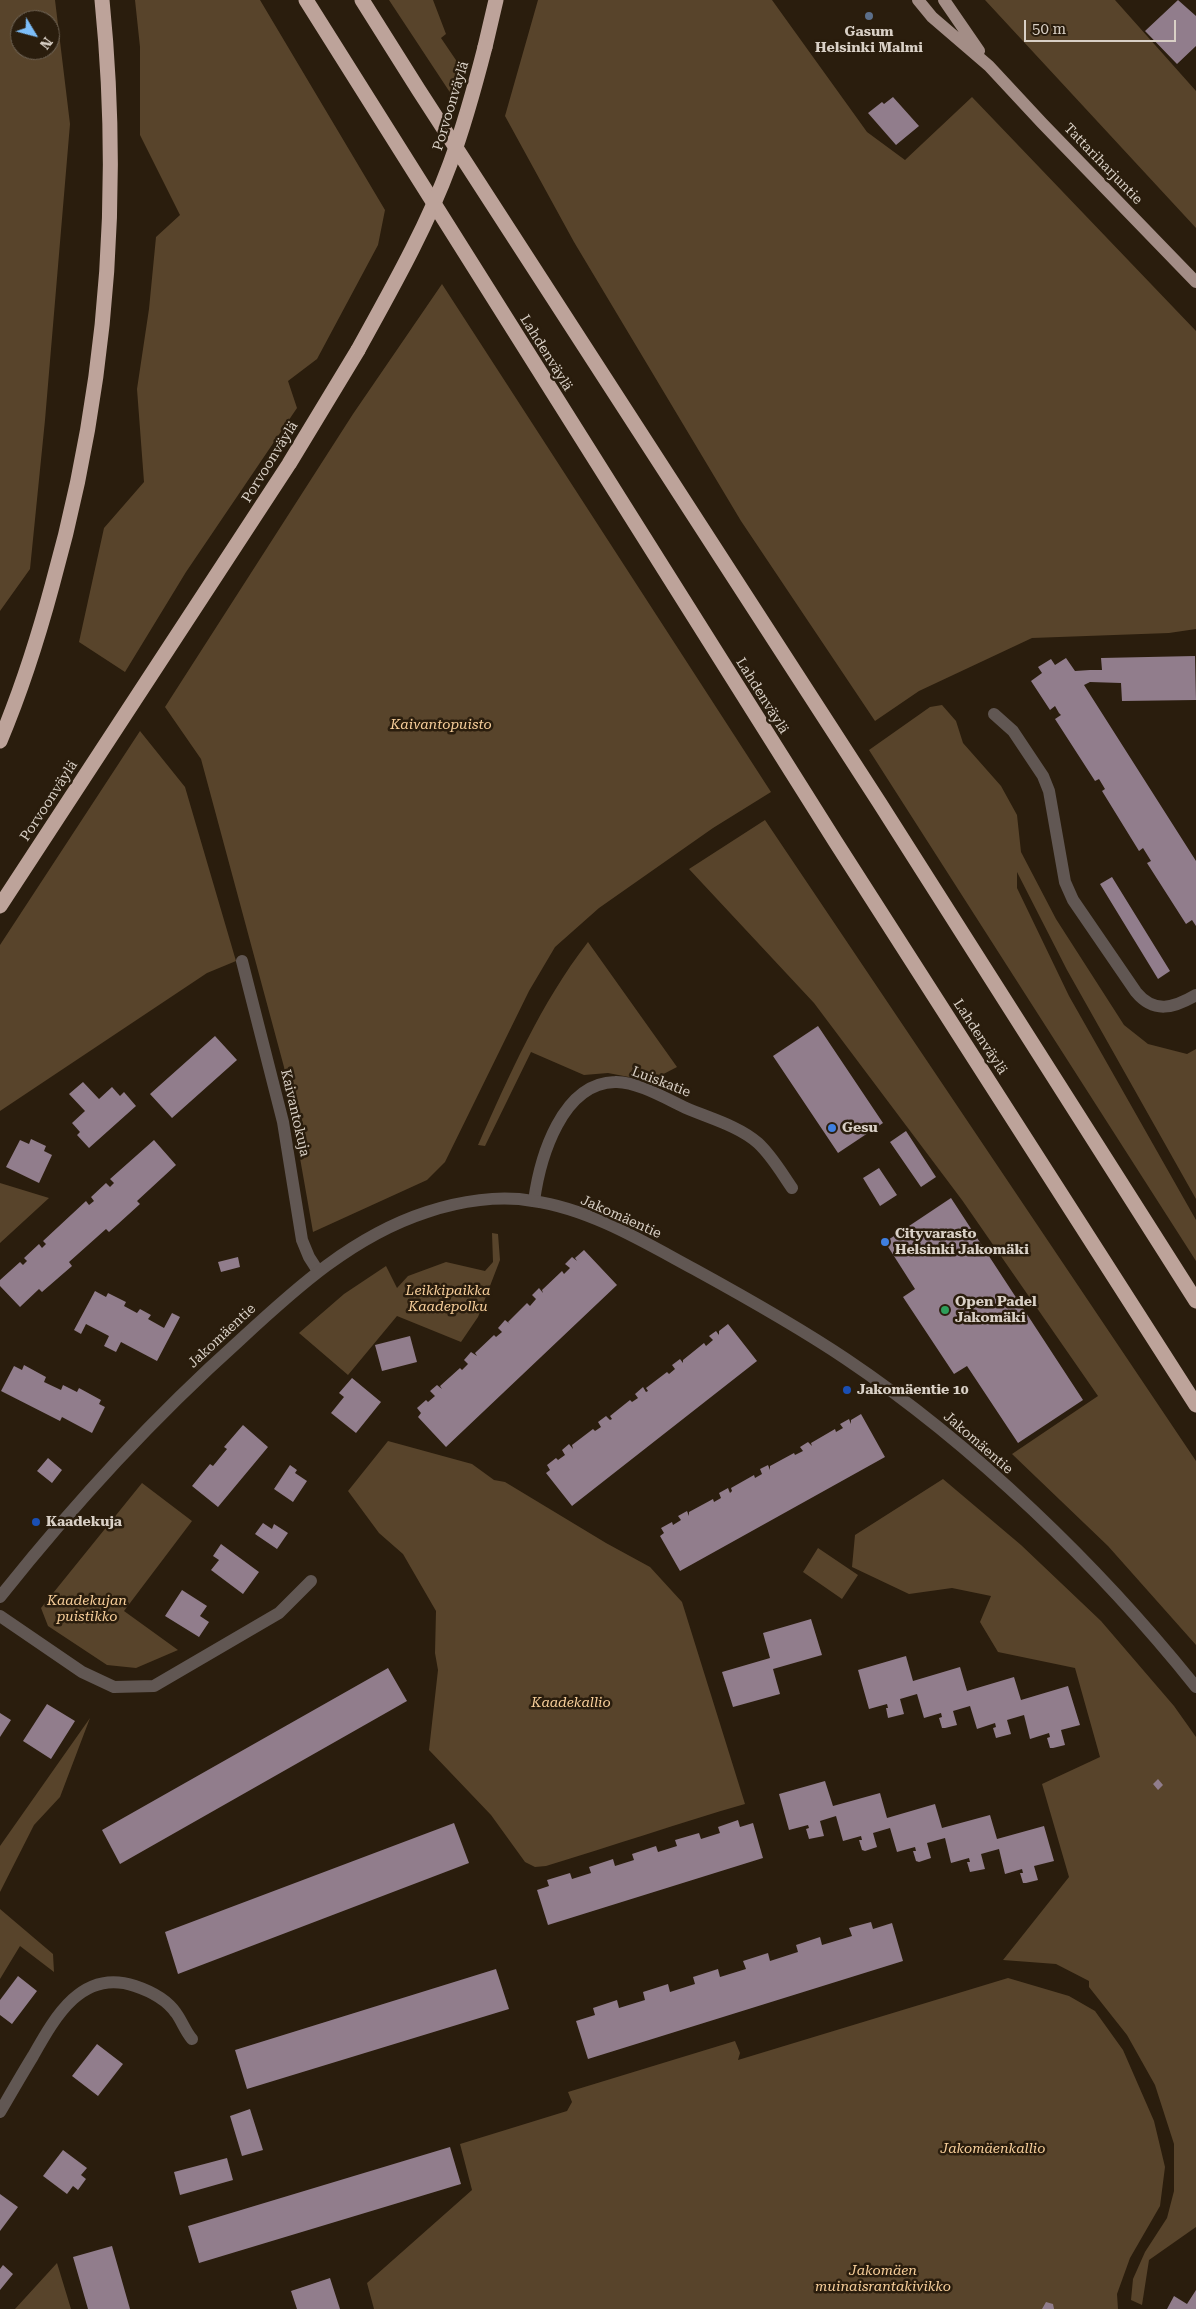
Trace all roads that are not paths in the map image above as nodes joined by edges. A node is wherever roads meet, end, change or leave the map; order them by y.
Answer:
1 (102, 0) edge
2 (306, 0) edge
3 (362, 0) edge
4 (496, 0) edge
5 (918, 0) edge
6 (944, 0) edge
7 (989, 66) junction
8 (1196, 282) edge
9 (994, 714) dead end
10 (0, 741) edge
11 (0, 906) edge
12 (242, 961) dead end
13 (1196, 995) edge
14 (792, 1188) dead end
15 (534, 1201) junction
16 (318, 1271) junction
17 (1196, 1301) edge
18 (1196, 1405) edge
19 (311, 1581) dead end
20 (0, 1597) edge
21 (0, 1616) edge
22 (1196, 1688) edge
23 (192, 2039) dead end
24 (0, 2112) edge

1 - 10 highway
2 - 18 highway, Lahdenväylä
3 - 17 highway
4 - 11 highway, Porvoonväylä, bridge
5 - 7 main road, Tattariharjuntie
6 - 7 main road, Tattariharjuntie
7 - 8 main road, Tattariharjuntie
9 - 13 street
12 - 16 street, Kaivantokuja
14 - 15 street, Luiskatie
15 - 16 street, Jakomäentie
15 - 22 street, Jakomäentie
16 - 20 street, Jakomäentie
19 - 21 street
23 - 24 street

